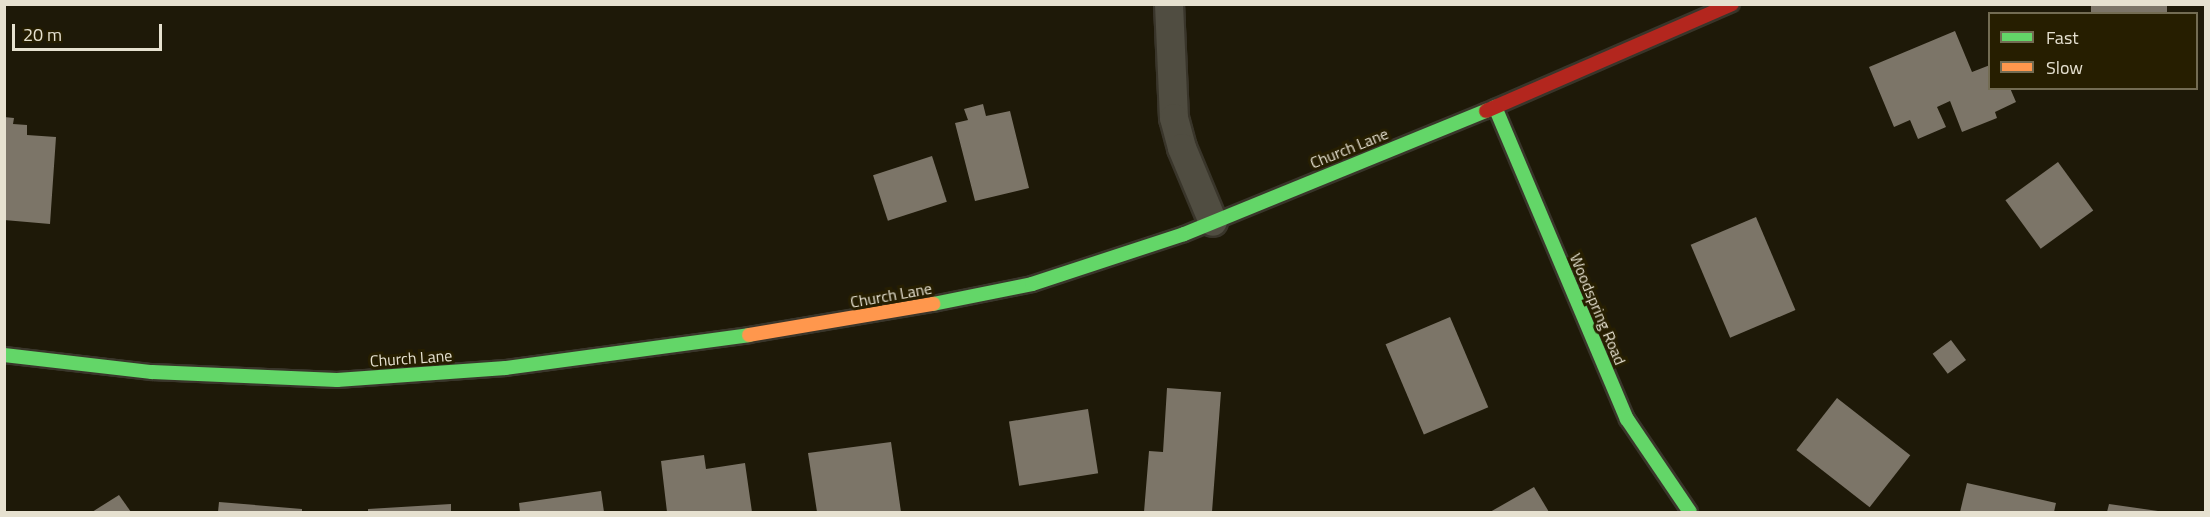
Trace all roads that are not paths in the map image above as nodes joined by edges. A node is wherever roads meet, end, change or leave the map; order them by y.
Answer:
1 (1169, 4) edge
2 (1732, 4) edge
3 (1495, 107) junction
4 (1213, 222) junction
5 (4, 355) edge
6 (1690, 513) edge

1 - 4 lane
2 - 3 street, Church Lane
3 - 4 street, Church Lane
3 - 6 street, Woodspring Road
4 - 5 street, Church Lane

